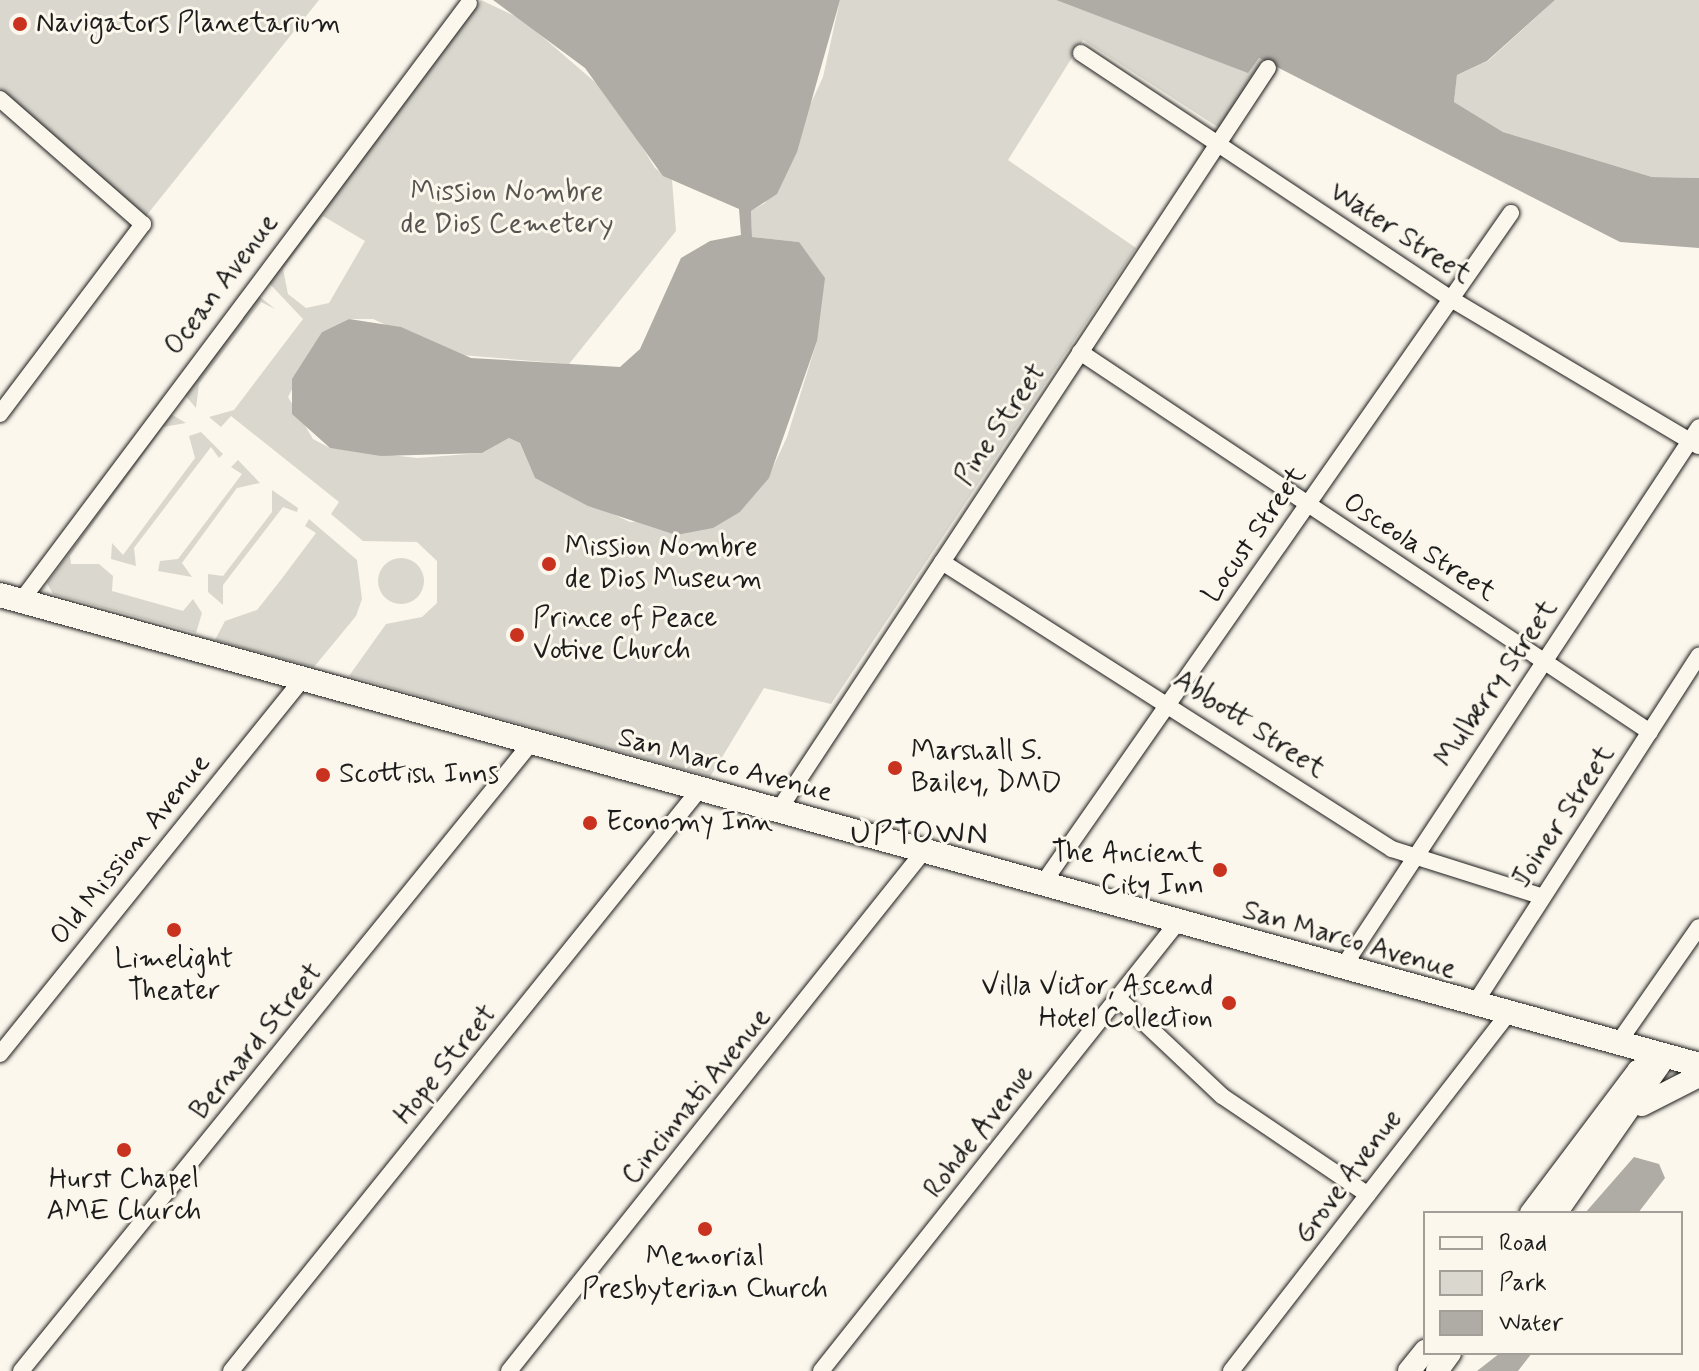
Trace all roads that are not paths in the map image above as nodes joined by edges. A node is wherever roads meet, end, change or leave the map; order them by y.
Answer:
1 (469, 3) dead end
2 (1081, 53) dead end
3 (1268, 68) dead end
4 (0, 99) edge
5 (1217, 144) junction
6 (1511, 213) dead end
7 (1451, 299) junction
8 (1080, 352) junction
9 (0, 414) edge
10 (1696, 438) edge
11 (1307, 505) junction
12 (942, 562) junction
13 (10, 598) edge
14 (1699, 655) edge
15 (1544, 660) junction
16 (303, 679) junction
17 (1169, 703) junction
18 (1650, 732) junction
19 (531, 743) junction
20 (699, 790) junction
21 (778, 811) junction
22 (923, 852) junction
23 (1414, 859) junction
24 (1041, 886) junction
25 (1543, 897) junction
26 (1177, 923) junction
27 (1699, 927) edge
28 (1341, 970) junction
29 (1119, 999) junction
30 (1473, 1006) junction
31 (1507, 1015) junction
32 (1618, 1043) junction
33 (0, 1054) edge
34 (1662, 1060) junction
35 (1699, 1065) edge
36 (1699, 1076) edge
37 (1625, 1117) junction
38 (1368, 1195) junction
39 (1533, 1211) edge
40 (1557, 1211) edge
41 (1423, 1354) edge
42 (21, 1371) edge
43 (231, 1371) edge
44 (509, 1371) edge
45 (821, 1371) edge
46 (1231, 1371) edge
47 (1409, 1371) edge

1 - 13 street, Ocean Avenue
2 - 5 street, Water Street
3 - 5 street, Pine Street
4 - 9 street
5 - 7 street, Water Street
5 - 8 street, Pine Street
6 - 7 street, Locust Street
7 - 10 street, Water Street
7 - 11 street, Locust Street
8 - 11 street, Osceola Street
8 - 12 street, Pine Street
10 - 15 street, Mulberry Street
11 - 15 street, Osceola Street
11 - 17 street, Locust Street
12 - 17 street, Abbott Street
12 - 21 street, Pine Street
13 - 16 main road, San Marco Avenue
14 - 18 street, Joiner Street
15 - 18 street, Osceola Street
15 - 23 street, Mulberry Street
16 - 19 main road, San Marco Avenue
16 - 33 street, Old Mission Avenue
17 - 23 street, Abbott Street
17 - 24 street, Locust Street
18 - 25 street, Joiner Street
19 - 20 main road, San Marco Avenue
19 - 42 street, Bernard Street
20 - 21 main road, San Marco Avenue
20 - 43 street, Hope Street
21 - 22 main road, San Marco Avenue
22 - 24 main road, San Marco Avenue
22 - 44 street, Cincinnati Avenue
23 - 25 street, Abbott Street
23 - 28 street, Mulberry Street
24 - 26 main road, San Marco Avenue
25 - 30 street, Joiner Street
26 - 28 main road, San Marco Avenue
26 - 29 street, Rohde Avenue
27 - 32 street
28 - 30 main road, San Marco Avenue
29 - 38 street
29 - 45 street, Rohde Avenue
30 - 31 main road, San Marco Avenue
31 - 32 main road, San Marco Avenue
31 - 38 street, Grove Avenue
32 - 34 main road, San Marco Avenue
34 - 35 main road, San Marco Avenue
34 - 37 main road
34 - 39 main road
36 - 37 main road
37 - 40 main road
38 - 46 street, Grove Avenue
41 - 47 main road

